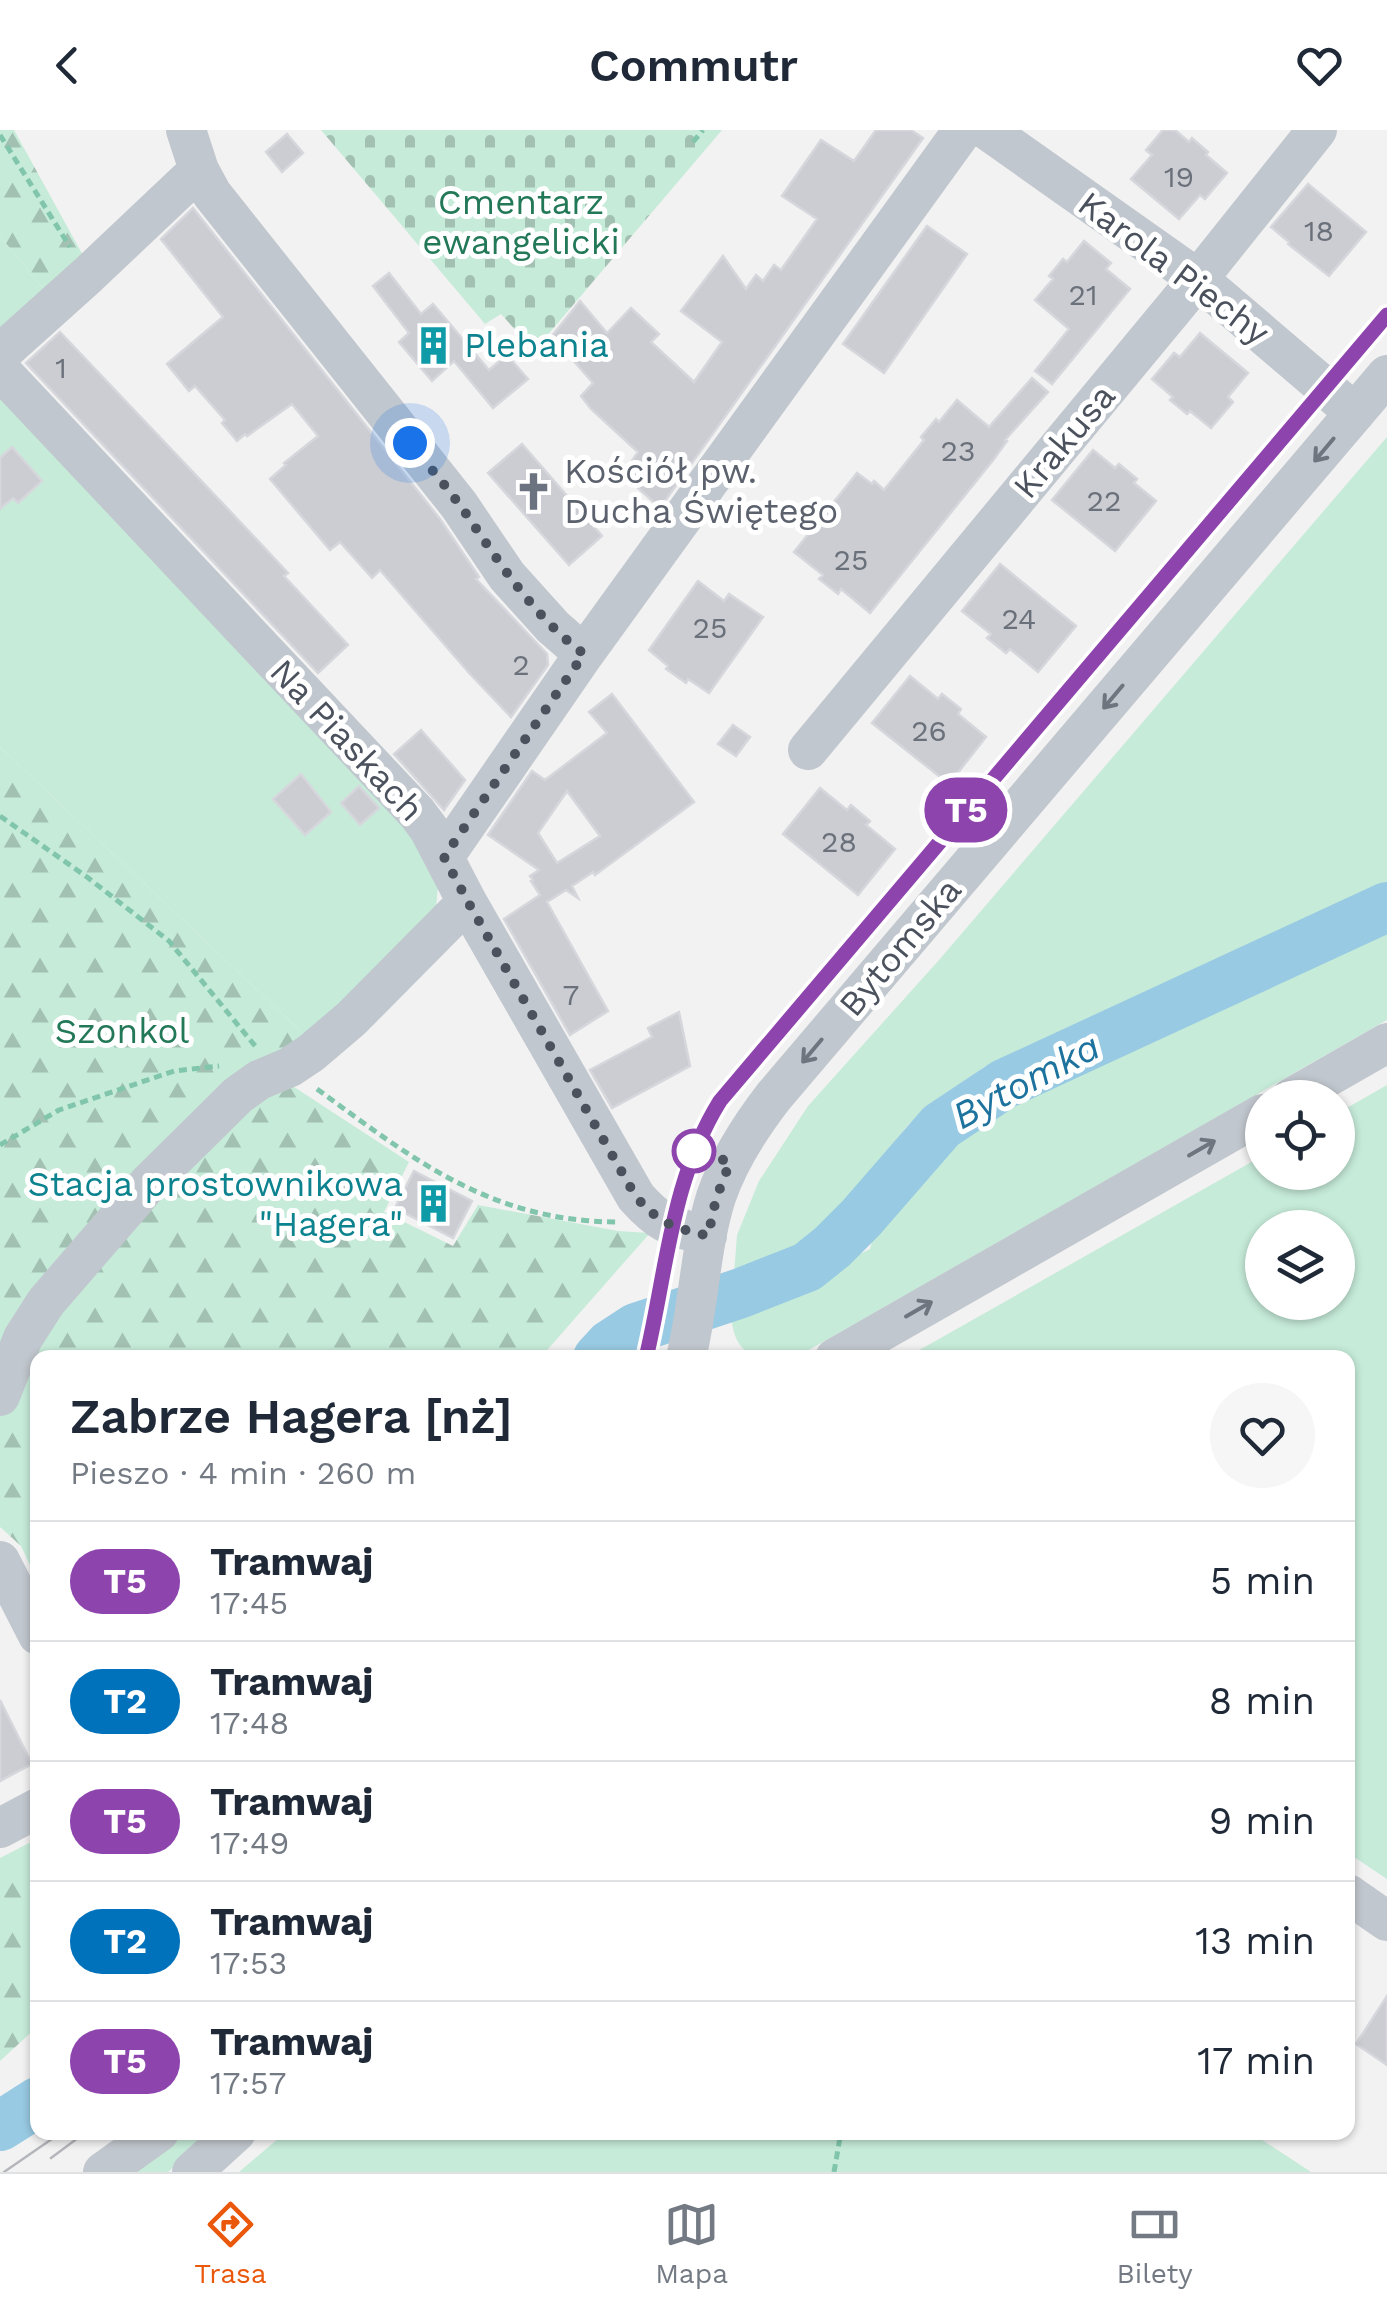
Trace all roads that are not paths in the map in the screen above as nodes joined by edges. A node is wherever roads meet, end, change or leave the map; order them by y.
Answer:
1 (186, 130) edge
2 (962, 130) edge
3 (988, 130) edge
4 (1317, 130) edge
5 (199, 170) junction
6 (1198, 279) junction
7 (0, 354) edge
8 (0, 370) edge
9 (1387, 375) edge
10 (1355, 413) junction
11 (584, 654) junction
12 (808, 750) dead end
13 (444, 857) junction
14 (468, 902) junction
15 (1387, 1043) edge
16 (1322, 1080) edge
17 (1245, 1124) edge
18 (706, 1246) junction
19 (695, 1349) edge
20 (849, 1350) edge
21 (0, 1396) edge
22 (0, 1561) edge
23 (22, 1631) edge
24 (30, 1812) edge
25 (0, 1828) edge
26 (1355, 1899) edge
27 (1387, 1921) edge
28 (148, 2140) edge
29 (227, 2140) edge
30 (103, 2172) edge
31 (192, 2172) edge

1 - 5 street
2 - 11 street
3 - 6 street, Karola Piechy
4 - 6 street, Krakusa
5 - 7 street
5 - 11 street
6 - 10 street, Karola Piechy
6 - 12 street, Krakusa
8 - 13 street, Na Piaskach
9 - 10 street, Bytomska
10 -> 18 street, Bytomska
11 - 13 street
13 - 14 street, Na Piaskach
14 - 18 street, Na Piaskach
14 - 21 street
15 - 16 street
20 -> 17 street
18 - 19 street, Bytomska
22 - 23 street
24 - 25 street
26 - 27 street
28 - 30 street
29 - 31 street

